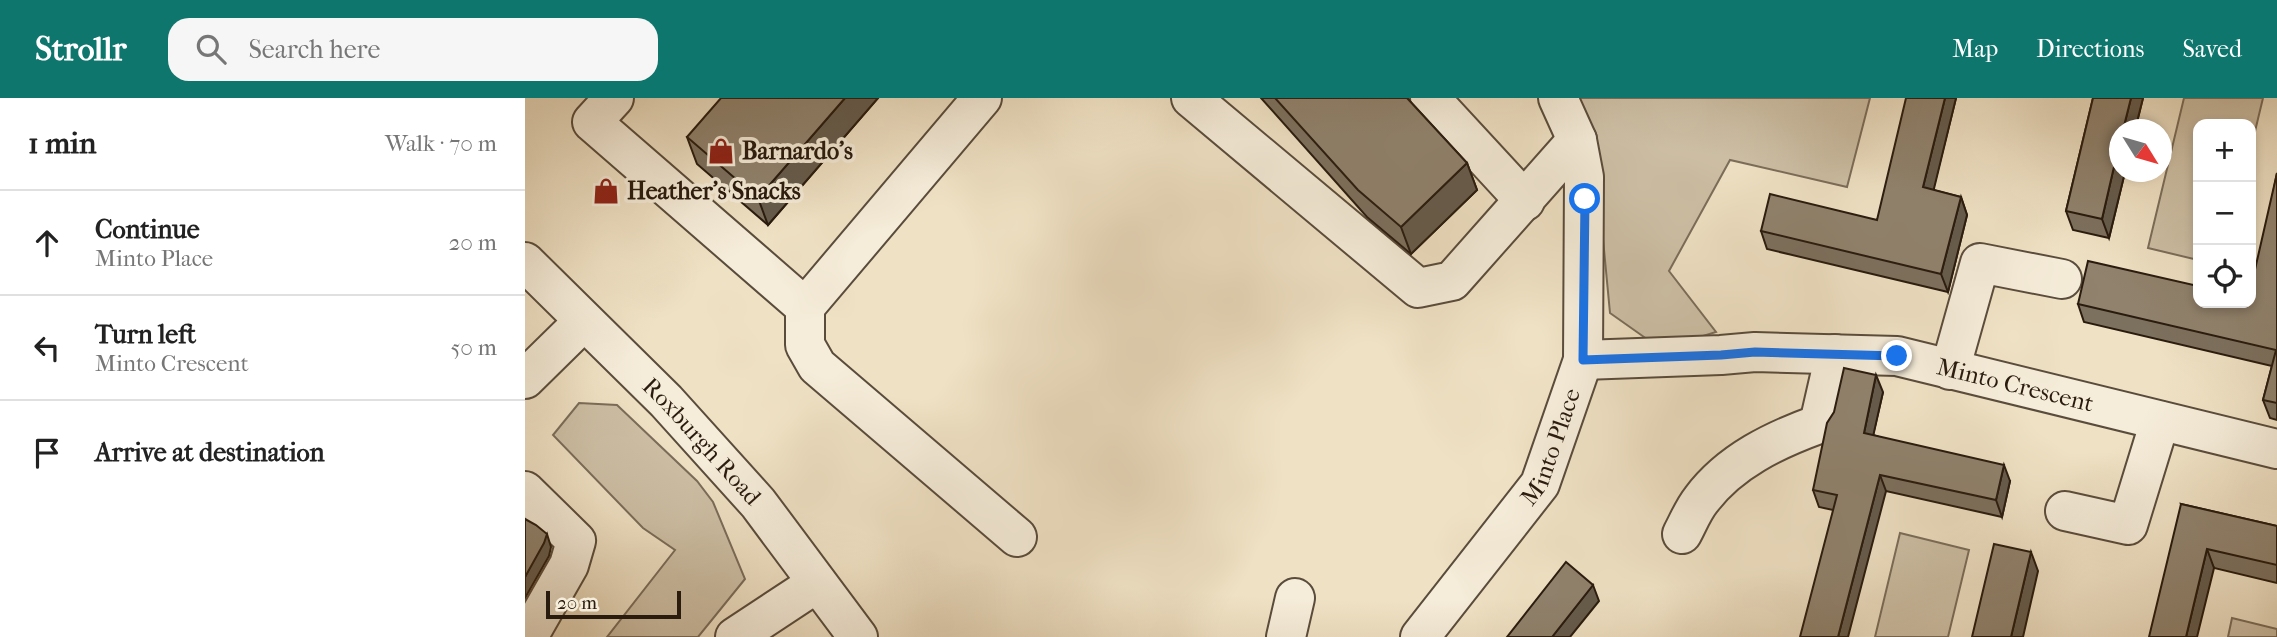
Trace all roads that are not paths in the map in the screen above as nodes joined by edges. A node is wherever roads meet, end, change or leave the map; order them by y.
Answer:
1 (614, 98) edge
2 (982, 98) edge
3 (1191, 98) edge
4 (1430, 98) edge
5 (1558, 98) edge
6 (1577, 140) junction
7 (1525, 201) junction
8 (525, 262) edge
9 (2061, 279) dead end
10 (805, 307) junction
11 (584, 321) junction
12 (1835, 354) junction
13 (1583, 360) junction
14 (1950, 370) junction
15 (525, 379) edge
16 (2160, 421) junction
17 (2277, 449) edge
18 (525, 491) edge
19 (2065, 511) dead end
20 (1682, 534) dead end
21 (1017, 537) dead end
22 (817, 583) junction
23 (1295, 598) dead end
24 (528, 637) edge
25 (735, 637) edge
26 (858, 637) edge
27 (1286, 637) edge
28 (1419, 637) edge

1 - 10 street
2 - 10 street
3 - 7 street
4 - 7 street
5 - 6 street, Minto Place
6 - 7 street
6 - 13 street, Minto Place
8 - 11 street, Roxburgh Road
9 - 14 street
10 - 21 street
11 - 15 street
11 - 22 street, Roxburgh Road
12 - 13 street, Minto Crescent
12 - 14 street, Minto Crescent
12 - 20 street
13 - 28 street, Minto Place
14 - 16 street, Minto Crescent
16 - 17 street, Minto Crescent
16 - 19 street
18 - 24 street
22 - 25 street
22 - 26 street, Roxburgh Road
23 - 27 street

